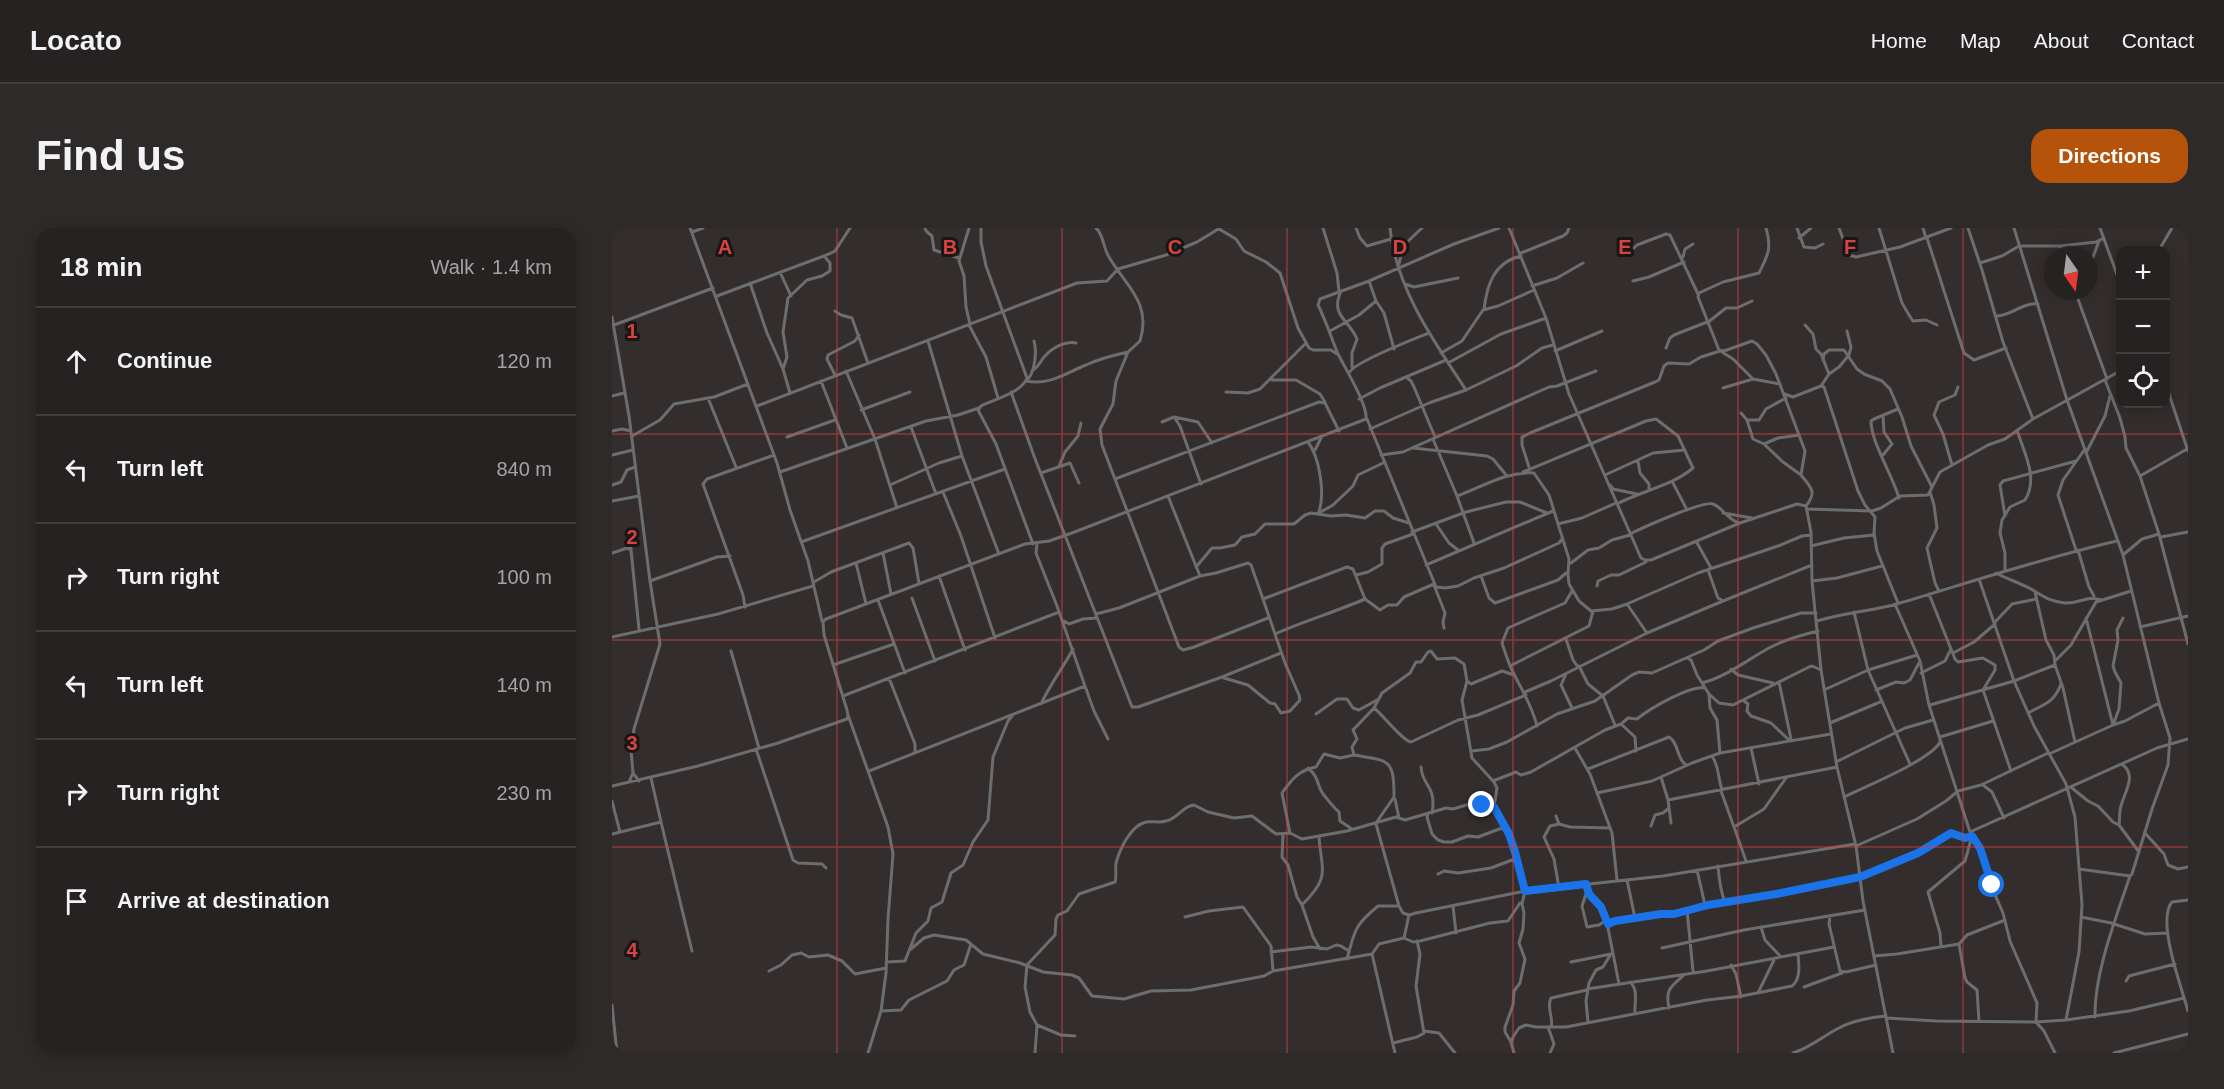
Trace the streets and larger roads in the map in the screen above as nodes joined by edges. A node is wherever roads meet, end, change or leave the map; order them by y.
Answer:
1 (703, 228) edge
2 (850, 228) edge
3 (925, 228) edge
4 (969, 228) edge
5 (981, 228) edge
6 (1096, 228) edge
7 (1220, 228) edge
8 (1323, 228) edge
9 (1356, 228) edge
10 (1390, 228) edge
11 (1422, 228) edge
12 (1498, 228) edge
13 (1509, 228) edge
14 (1569, 228) edge
15 (1766, 228) edge
16 (1797, 228) edge
17 (1811, 228) edge
18 (1839, 228) edge
19 (1879, 228) edge
20 (1923, 228) edge
21 (1951, 228) edge
22 (1968, 228) edge
23 (2014, 228) edge
24 (2100, 228) edge
25 (2172, 228) edge
26 (691, 230) edge
27 (1799, 238) junction
28 (1926, 238) junction
29 (2104, 238) junction
30 (1391, 239) junction
31 (2099, 241) junction
32 (1693, 244) dead end
33 (1823, 244) dead end
34 (2019, 246) junction
35 (2044, 246) edge
36 (2060, 246) edge
37 (2097, 246) edge
38 (2161, 246) edge
39 (1634, 248) dead end
40 (1886, 250) junction
41 (1521, 254) junction
42 (824, 256) junction
43 (959, 258) junction
44 (1683, 260) junction
45 (1583, 263) dead end
46 (1980, 263) junction
47 (1399, 267) junction
48 (1118, 269) junction
49 (2116, 270) edge
50 (780, 272) junction
51 (1458, 278) dead end
52 (1369, 281) junction
53 (1633, 281) dead end
54 (750, 283) junction
55 (1405, 284) junction
56 (713, 288) junction
57 (1533, 288) junction
58 (1340, 291) junction
59 (1698, 294) junction
60 (717, 296) junction
61 (791, 296) junction
62 (2079, 300) edge
63 (1752, 301) dead end
64 (1376, 302) junction
65 (2038, 304) junction
66 (1483, 310) junction
67 (835, 311) dead end
68 (1004, 312) junction
69 (1996, 316) junction
70 (612, 317) edge
71 (1546, 318) junction
72 (1707, 322) junction
73 (1347, 323) junction
74 (970, 324) junction
75 (614, 325) junction
76 (1805, 325) dead end
77 (1937, 325) dead end
78 (1330, 330) junction
79 (1602, 331) dead end
80 (1847, 331) dead end
81 (1429, 333) junction
82 (859, 335) junction
83 (928, 341) junction
84 (1034, 341) dead end
85 (1076, 343) dead end
86 (1305, 344) junction
87 (1553, 345) junction
88 (1666, 348) dead end
89 (2006, 348) junction
90 (1394, 349) junction
91 (618, 351) junction
92 (1555, 351) junction
93 (1721, 351) junction
94 (1128, 352) junction
95 (1441, 353) junction
96 (1339, 355) junction
97 (1849, 355) junction
98 (613, 356) edge
99 (1823, 360) junction
100 (1447, 362) junction
101 (868, 363) junction
102 (1352, 367) junction
103 (783, 369) junction
104 (846, 371) junction
105 (1032, 371) junction
106 (1596, 371) dead end
107 (1829, 374) junction
108 (2116, 374) edge
109 (836, 375) junction
110 (1349, 375) junction
111 (1406, 377) junction
112 (1753, 379) junction
113 (2106, 379) junction
114 (820, 381) junction
115 (1026, 381) junction
116 (1270, 381) junction
117 (1566, 382) junction
118 (748, 384) junction
119 (1780, 384) junction
120 (1821, 386) junction
121 (1958, 387) dead end
122 (1723, 388) dead end
123 (1466, 390) junction
124 (1783, 391) junction
125 (910, 392) dead end
126 (1011, 392) junction
127 (1226, 392) dead end
128 (624, 393) junction
129 (790, 393) junction
130 (2110, 395) junction
131 (612, 396) edge
132 (2170, 396) edge
133 (708, 398) junction
134 (998, 398) junction
135 (1785, 398) junction
136 (1359, 399) junction
137 (2067, 400) junction
138 (1325, 403) junction
139 (757, 406) junction
140 (1422, 407) junction
141 (979, 408) junction
142 (1899, 409) junction
143 (861, 410) junction
144 (1578, 412) junction
145 (1741, 413) dead end
146 (1883, 416) junction
147 (950, 417) junction
148 (1174, 417) junction
149 (1366, 418) junction
150 (2033, 419) junction
151 (835, 420) junction
152 (1747, 420) junction
153 (1162, 422) dead end
154 (1081, 423) dead end
155 (911, 427) junction
156 (1370, 429) junction
157 (2018, 430) junction
158 (612, 431) edge
159 (631, 431) junction
160 (1339, 431) junction
161 (1799, 435) junction
162 (632, 436) junction
163 (787, 437) dead end
164 (1321, 438) junction
165 (1434, 438) junction
166 (875, 439) junction
167 (1308, 442) junction
168 (1212, 443) junction
169 (1592, 444) junction
170 (1764, 444) junction
171 (847, 448) junction
172 (1413, 448) junction
173 (2188, 448) edge
174 (633, 450) junction
175 (1685, 450) junction
176 (2086, 450) junction
177 (1188, 452) junction
178 (1315, 452) junction
179 (1437, 452) junction
180 (612, 455) edge
181 (774, 455) junction
182 (1381, 455) junction
183 (1883, 455) junction
184 (962, 456) junction
185 (1637, 460) junction
186 (2076, 462) junction
187 (1383, 463) junction
188 (1952, 465) junction
189 (636, 467) junction
190 (736, 467) junction
191 (1058, 467) junction
192 (1005, 468) junction
193 (1529, 468) junction
194 (927, 469) junction
195 (780, 471) junction
196 (1522, 472) junction
197 (2031, 472) junction
198 (1041, 473) junction
199 (1605, 474) junction
200 (1801, 475) junction
201 (1507, 476) junction
202 (2140, 476) junction
203 (1115, 478) junction
204 (971, 480) junction
205 (1672, 481) junction
206 (1079, 483) dead end
207 (1201, 484) junction
208 (612, 485) edge
209 (890, 485) junction
210 (1932, 487) junction
211 (1649, 489) junction
212 (943, 492) junction
213 (1930, 492) junction
214 (936, 494) junction
215 (1639, 494) junction
216 (1457, 495) junction
217 (639, 496) junction
218 (1168, 496) junction
219 (1899, 498) junction
220 (612, 501) edge
221 (1617, 504) junction
222 (897, 508) junction
223 (1806, 508) junction
224 (1687, 510) junction
225 (1554, 511) junction
226 (1872, 511) junction
227 (1128, 512) junction
228 (1463, 513) junction
229 (1547, 513) junction
230 (1723, 513) junction
231 (1318, 514) junction
232 (2005, 516) junction
233 (1754, 519) junction
234 (1409, 523) junction
235 (1740, 523) junction
236 (1436, 524) junction
237 (1558, 524) junction
238 (629, 532) dead end
239 (2188, 532) edge
240 (1413, 533) junction
241 (1065, 535) junction
242 (1630, 535) junction
243 (1810, 535) junction
244 (1874, 535) junction
245 (2159, 536) junction
246 (1562, 539) junction
247 (1696, 541) junction
248 (2117, 541) junction
249 (801, 542) junction
250 (1474, 543) junction
251 (1035, 544) junction
252 (1810, 546) junction
253 (632, 550) junction
254 (1458, 550) junction
255 (2077, 550) junction
256 (883, 552) junction
257 (612, 553) edge
258 (999, 554) junction
259 (2123, 555) junction
260 (730, 556) junction
261 (1647, 561) junction
262 (856, 563) junction
263 (1570, 563) junction
264 (971, 564) junction
265 (1426, 565) junction
266 (1812, 565) junction
267 (1882, 566) junction
268 (1196, 567) junction
269 (1710, 569) junction
270 (2005, 570) junction
271 (1568, 572) junction
272 (1996, 573) junction
273 (1356, 575) junction
274 (939, 576) junction
275 (1200, 576) junction
276 (1481, 576) junction
277 (1979, 579) junction
278 (650, 581) junction
279 (1812, 581) junction
280 (919, 583) junction
281 (814, 584) junction
282 (1434, 585) junction
283 (1597, 586) dead end
284 (1572, 591) junction
285 (1939, 591) junction
286 (2131, 591) junction
287 (2035, 592) junction
288 (1158, 593) junction
289 (891, 594) junction
290 (1929, 594) junction
291 (2094, 597) junction
292 (912, 598) dead end
293 (2036, 598) junction
294 (1263, 599) junction
295 (878, 600) junction
296 (1365, 600) junction
297 (2102, 600) junction
298 (1723, 601) junction
299 (866, 603) junction
300 (1627, 604) junction
301 (1897, 604) junction
302 (745, 607) junction
303 (1593, 611) junction
304 (1059, 612) junction
305 (1854, 612) junction
306 (1816, 613) junction
307 (1097, 616) junction
308 (2188, 616) edge
309 (1268, 618) junction
310 (2086, 618) junction
311 (2123, 618) dead end
312 (2181, 618) junction
313 (1062, 620) junction
314 (1817, 621) junction
315 (823, 622) junction
316 (1995, 623) junction
317 (658, 627) junction
318 (2140, 627) junction
319 (1444, 628) dead end
320 (639, 629) junction
321 (1818, 631) junction
322 (1647, 633) junction
323 (1274, 635) junction
324 (612, 637) edge
325 (995, 638) junction
326 (1566, 639) junction
327 (894, 644) junction
328 (2188, 644) edge
329 (1073, 649) junction
330 (965, 650) junction
331 (731, 651) dead end
332 (1951, 651) junction
333 (1281, 653) junction
334 (1917, 655) junction
335 (1687, 658) junction
336 (935, 661) junction
337 (1920, 661) junction
338 (2055, 662) junction
339 (833, 665) junction
340 (1510, 666) junction
341 (1579, 666) junction
342 (1731, 669) junction
343 (1821, 670) junction
344 (1868, 670) junction
345 (904, 673) junction
346 (1567, 673) junction
347 (1921, 673) junction
348 (1514, 675) junction
349 (1222, 677) junction
350 (889, 678) junction
351 (1467, 681) junction
352 (2014, 681) junction
353 (1702, 683) junction
354 (1777, 683) junction
355 (2061, 683) junction
356 (1085, 686) junction
357 (1705, 688) junction
358 (1824, 690) junction
359 (1876, 690) junction
360 (1983, 690) junction
361 (1526, 693) junction
362 (1709, 694) junction
363 (1603, 696) junction
364 (843, 697) junction
365 (1377, 700) junction
366 (1743, 700) junction
367 (1880, 702) junction
368 (2159, 703) junction
369 (1040, 705) junction
370 (1929, 705) junction
371 (1374, 708) junction
372 (1572, 708) junction
373 (2028, 712) junction
374 (1316, 714) dead end
375 (848, 715) junction
376 (1013, 715) junction
377 (1466, 717) junction
378 (1934, 720) junction
379 (1993, 721) junction
380 (1830, 723) junction
381 (1621, 724) junction
382 (1616, 725) junction
383 (2113, 725) junction
384 (1537, 726) junction
385 (1831, 734) junction
386 (1895, 734) junction
387 (1108, 739) dead end
388 (1940, 739) junction
389 (2188, 739) edge
390 (1790, 740) junction
391 (2075, 742) junction
392 (2170, 744) junction
393 (1575, 748) junction
394 (1750, 748) junction
395 (758, 749) junction
396 (1472, 751) junction
397 (1636, 752) junction
398 (915, 753) junction
399 (1720, 753) junction
400 (2048, 753) junction
401 (1354, 754) junction
402 (1712, 756) junction
403 (1836, 762) junction
404 (1910, 764) junction
405 (1686, 765) junction
406 (2122, 765) junction
407 (1421, 767) dead end
408 (1837, 767) junction
409 (1308, 768) junction
410 (1588, 769) junction
411 (869, 771) junction
412 (2011, 771) junction
413 (633, 773) junction
414 (1661, 777) junction
415 (651, 778) junction
416 (1786, 778) junction
417 (639, 781) junction
418 (1493, 781) junction
419 (629, 783) junction
420 (1759, 784) junction
421 (1983, 785) junction
422 (612, 786) edge
423 (2070, 788) junction
424 (1721, 790) junction
425 (1958, 791) junction
426 (1597, 793) junction
427 (1395, 797) junction
428 (1844, 797) junction
429 (1668, 800) junction
430 (612, 801) edge
431 (1494, 807) junction
432 (1669, 808) junction
433 (1430, 813) junction
434 (1556, 816) dead end
435 (1400, 818) junction
436 (2004, 818) junction
437 (661, 822) junction
438 (1671, 823) dead end
439 (1376, 824) junction
440 (1559, 824) junction
441 (2119, 825) junction
442 (1651, 826) dead end
443 (1610, 828) junction
444 (1352, 829) junction
445 (1505, 829) junction
446 (1734, 829) junction
447 (620, 832) junction
448 (1290, 833) junction
449 (2144, 833) junction
450 (612, 834) edge
451 (1283, 834) junction
452 (1971, 834) junction
453 (1319, 836) junction
454 (1856, 845) junction
455 (2139, 852) junction
456 (1746, 861) junction
457 (1518, 862) junction
458 (1718, 866) junction
459 (2188, 867) edge
460 (826, 868) dead end
461 (2079, 869) junction
462 (1697, 870) junction
463 (1438, 874) dead end
464 (2130, 876) junction
465 (1860, 877) junction
466 (1617, 880) junction
467 (1627, 880) junction
468 (1586, 884) junction
469 (1559, 888) junction
470 (1525, 891) junction
471 (1587, 891) junction
472 (2188, 900) edge
473 (1522, 902) junction
474 (1725, 902) junction
475 (1302, 905) junction
476 (1705, 905) junction
477 (1399, 906) junction
478 (1453, 906) junction
479 (1687, 910) junction
480 (1865, 910) junction
481 (1409, 915) junction
482 (1830, 916) junction
483 (1185, 917) dead end
484 (2081, 917) junction
485 (1635, 918) junction
486 (2005, 920) junction
487 (1607, 923) junction
488 (2115, 925) junction
489 (1761, 927) junction
490 (1456, 933) junction
491 (2168, 933) junction
492 (1404, 938) junction
493 (1417, 941) junction
494 (1691, 941) junction
495 (971, 944) junction
496 (1959, 944) junction
497 (1941, 946) junction
498 (1834, 947) junction
499 (1662, 948) dead end
500 (911, 949) junction
501 (1320, 949) junction
502 (692, 951) dead end
503 (1349, 951) junction
504 (1271, 952) junction
505 (1612, 953) junction
506 (1372, 954) junction
507 (1798, 954) junction
508 (1874, 956) junction
509 (1780, 957) junction
510 (1775, 958) junction
511 (1347, 959) junction
512 (887, 962) junction
513 (1571, 962) dead end
514 (2175, 964) junction
515 (1028, 965) junction
516 (1731, 965) junction
517 (1876, 965) junction
518 (886, 968) junction
519 (769, 971) dead end
520 (1273, 971) junction
521 (1693, 972) junction
522 (1685, 973) junction
523 (1842, 973) junction
524 (2126, 981) dead end
525 (1630, 982) junction
526 (1620, 984) junction
527 (1804, 987) dead end
528 (1587, 989) junction
529 (1758, 994) junction
530 (1741, 996) junction
531 (2184, 998) junction
532 (2187, 1003) edge
533 (612, 1005) edge
534 (1670, 1008) junction
535 (880, 1011) junction
536 (2188, 1011) edge
537 (1635, 1014) junction
538 (1887, 1017) junction
539 (2095, 1017) junction
540 (2066, 1020) junction
541 (1979, 1021) junction
542 (1588, 1022) junction
543 (2036, 1022) junction
544 (1037, 1025) junction
545 (1549, 1027) junction
546 (1424, 1031) junction
547 (2188, 1034) edge
548 (1075, 1036) dead end
549 (1511, 1042) junction
550 (1393, 1043) junction
551 (617, 1053) edge
552 (868, 1053) edge
553 (1035, 1053) edge
554 (1395, 1053) edge
555 (1455, 1053) edge
556 (1514, 1053) edge
557 (1550, 1053) edge
558 (1793, 1053) edge
559 (1893, 1053) edge
560 (2055, 1053) edge
561 (2114, 1053) edge

1 - 26 street
2 - 42 street
3 - 43 street
4 - 43 street
5 - 68 street
6 - 48 street
7 - 48 street
7 - 86 street
8 - 58 street
9 - 30 street
10 - 30 street
11 - 47 street
12 - 47 street
13 - 41 street
14 - 41 street
15 - 59 street
16 - 27 street
17 - 27 street
18 - 40 street
19 - 40 street
20 - 28 street
21 - 28 street
22 - 46 street
23 - 34 street
24 - 29 street
25 - 38 street
26 - 56 street
27 - 33 street
28 - 40 street
28 - 89 street
29 - 31 street
29 - 49 street
30 - 47 street
31 - 36 street
31 - 37 street
32 - 44 street
34 - 35 street
34 - 46 street
34 - 65 street
39 - 44 street
40 - 77 street
41 - 57 street
41 - 66 street
42 - 50 street
42 - 61 street
43 - 74 street
44 - 53 street
44 - 59 street
45 - 57 street
46 - 69 street
47 - 52 street
47 - 55 street
48 - 68 street
48 - 94 street
50 - 54 street
50 - 61 street
51 - 55 street
52 - 58 street
52 - 64 street
54 - 60 street
54 - 103 street
55 - 81 street
56 - 60 street
56 - 75 street
57 - 66 street
57 - 71 street
58 - 73 street
58 - 78 street
59 - 72 street
60 - 118 street
61 - 103 street
62 - 113 street
63 - 72 street
64 - 73 street
64 - 90 street
65 - 69 street
65 - 137 street
66 - 95 street
67 - 82 street
68 - 74 street
68 - 115 street
69 - 89 street
70 - 75 street
71 - 87 street
71 - 100 street
72 - 88 street
72 - 93 street
73 - 78 street
73 - 102 street
74 - 83 street
74 - 134 street
75 - 91 street
76 - 99 street
78 - 96 street
79 - 92 street
80 - 97 street
81 - 90 street
81 - 95 street
82 - 101 street
82 - 109 street
83 - 101 street
83 - 147 street
84 - 105 street
85 - 105 street
86 - 96 street
86 - 116 street
87 - 92 street
87 - 123 street
89 - 150 street
90 - 102 street
91 - 98 street
91 - 128 street
92 - 117 street
93 - 112 street
93 - 119 street
93 - 144 street
94 - 115 street
94 - 203 street
95 - 100 street
96 - 110 street
97 - 99 street
97 - 107 street
97 - 142 street
99 - 107 street
100 - 111 street
100 - 123 street
101 - 104 street
102 - 110 street
103 - 129 street
104 - 109 street
104 - 143 street
105 - 115 street
106 - 117 street
107 - 120 street
108 - 113 street
109 - 114 street
110 - 136 street
111 - 136 street
111 - 140 street
112 - 119 street
112 - 122 street
113 - 130 street
113 - 137 street
114 - 129 street
114 - 151 street
115 - 126 street
116 - 127 street
116 - 138 street
117 - 144 street
117 - 165 street
118 - 133 street
118 - 139 street
119 - 124 street
120 - 124 street
120 - 226 street
121 - 188 street
123 - 140 street
124 - 135 street
125 - 143 street
126 - 134 street
126 - 198 street
128 - 131 street
128 - 159 street
129 - 139 street
130 - 176 street
130 - 202 street
132 - 173 street
133 - 162 street
133 - 190 street
134 - 141 street
135 - 152 street
135 - 161 street
136 - 149 street
137 - 150 street
137 - 176 street
138 - 160 street
138 - 168 street
139 - 181 street
140 - 156 street
140 - 165 street
141 - 147 street
141 - 192 street
142 - 146 street
142 - 210 street
143 - 166 street
144 - 169 street
144 - 193 street
145 - 152 street
146 - 183 street
146 - 183 street
147 - 155 street
147 - 184 street
148 - 153 street
148 - 168 street
148 - 177 street
149 - 156 street
149 - 160 street
150 - 157 street
151 - 163 street
151 - 171 street
152 - 170 street
154 - 191 street
155 - 166 street
155 - 194 street
156 - 182 street
157 - 188 street
157 - 197 street
158 - 159 street
159 - 162 street
160 - 164 street
161 - 170 street
161 - 200 street
162 - 174 street
164 - 167 street
164 - 178 street
165 - 172 street
165 - 179 street
166 - 171 street
166 - 209 street
167 - 178 street
167 - 207 street
168 - 177 street
169 - 175 street
169 - 193 street
169 - 199 street
170 - 200 street
171 - 195 street
172 - 179 street
172 - 182 street
173 - 202 street
174 - 180 street
174 - 189 street
175 - 185 street
175 - 205 street
176 - 186 street
176 - 248 street
177 - 203 street
177 - 207 street
178 - 231 street
179 - 201 street
179 - 216 street
181 - 190 street
181 - 195 street
182 - 187 street
183 - 219 street
184 - 194 street
184 - 204 street
185 - 199 street
185 - 211 street
186 - 197 street
186 - 255 street
187 - 231 street
187 - 234 street
188 - 210 street
189 - 208 street
189 - 217 street
190 - 260 street
191 - 198 street
191 - 206 street
192 - 204 street
192 - 251 street
193 - 196 street
194 - 209 street
194 - 214 street
195 - 249 street
196 - 201 street
196 - 225 street
197 - 232 street
197 - 232 street
198 - 241 street
199 - 215 street
199 - 221 street
200 - 223 street
201 - 216 street
202 - 245 street
203 - 227 street
204 - 212 street
204 - 258 street
205 - 211 street
205 - 224 street
207 - 218 street
209 - 222 street
210 - 213 street
211 - 215 street
212 - 214 street
212 - 264 street
213 - 219 street
213 - 285 street
214 - 222 street
215 - 221 street
216 - 228 street
217 - 220 street
217 - 278 street
218 - 227 street
218 - 268 street
219 - 226 street
221 - 237 street
221 - 242 street
222 - 249 street
223 - 226 street
223 - 233 street
223 - 243 street
224 - 230 street
224 - 242 street
225 - 229 street
225 - 237 street
226 - 244 street
227 - 241 street
227 - 288 street
228 - 229 street
228 - 236 street
228 - 250 street
229 - 250 street
230 - 233 street
230 - 235 street
231 - 234 street
231 - 268 street
232 - 270 street
233 - 235 street
234 - 240 street
235 - 247 street
236 - 240 street
236 - 254 street
237 - 246 street
238 - 253 street
239 - 245 street
240 - 265 street
240 - 273 street
241 - 251 street
241 - 307 street
242 - 261 street
242 - 263 street
243 - 252 street
243 - 269 street
244 - 252 street
244 - 267 street
245 - 259 street
245 - 312 street
246 - 263 street
246 - 276 street
247 - 261 street
247 - 269 street
248 - 255 street
248 - 259 street
249 - 281 street
250 - 254 street
251 - 258 street
251 - 304 street
252 - 266 street
253 - 257 street
253 - 320 street
254 - 265 street
255 - 270 street
255 - 291 street
256 - 262 street
256 - 280 street
256 - 289 street
258 - 264 street
259 - 286 street
260 - 278 street
260 - 302 street
261 - 283 street
262 - 281 street
262 - 299 street
263 - 271 street
264 - 274 street
264 - 325 street
265 - 282 street
266 - 279 street
266 - 298 street
267 - 279 street
267 - 301 street
268 - 275 street
269 - 298 street
269 - 300 street
270 - 272 street
271 - 276 street
271 - 284 street
272 - 277 street
272 - 287 street
273 - 294 street
273 - 296 street
274 - 280 street
274 - 330 street
275 - 288 street
275 - 294 street
276 - 282 street
277 - 285 street
277 - 316 street
278 - 317 street
279 - 306 street
280 - 289 street
281 - 302 street
281 - 315 street
282 - 296 street
282 - 319 street
284 - 303 street
284 - 340 street
285 - 290 street
286 - 297 street
286 - 318 street
287 - 291 street
287 - 293 street
288 - 307 street
288 - 309 street
289 - 295 street
290 - 301 street
290 - 332 street
291 - 297 street
292 - 336 street
293 - 316 street
293 - 338 street
294 - 309 street
295 - 299 street
295 - 327 street
296 - 323 street
297 - 310 street
298 - 322 street
299 - 315 street
300 - 303 street
300 - 322 street
301 - 305 street
301 - 334 street
302 - 317 street
303 - 326 street
304 - 313 street
304 - 325 street
305 - 314 street
305 - 344 street
306 - 314 street
306 - 335 street
307 - 313 street
307 - 349 street
308 - 312 street
309 - 323 street
310 - 338 street
310 - 383 street
311 - 383 street
312 - 318 street
312 - 328 street
313 - 329 street
314 - 321 street
315 - 339 street
316 - 332 street
316 - 352 street
317 - 320 street
317 - 413 street
318 - 368 street
320 - 324 street
321 - 342 street
321 - 343 street
322 - 341 street
323 - 333 street
325 - 330 street
326 - 340 street
326 - 341 street
327 - 339 street
327 - 345 street
329 - 356 street
329 - 369 street
330 - 336 street
331 - 395 street
332 - 347 street
332 - 360 street
333 - 349 street
333 - 349 street
334 - 337 street
334 - 344 street
335 - 353 street
335 - 363 street
336 - 345 street
337 - 347 street
337 - 359 street
338 - 352 street
338 - 355 street
339 - 364 street
340 - 348 street
341 - 346 street
341 - 363 street
342 - 353 street
342 - 354 street
343 - 354 street
343 - 358 street
344 - 358 street
344 - 359 street
345 - 350 street
346 - 361 street
346 - 372 street
347 - 370 street
348 - 351 street
348 - 361 street
350 - 364 street
350 - 398 street
351 - 365 street
351 - 377 street
352 - 360 street
352 - 373 street
353 - 357 street
354 - 366 street
354 - 390 street
355 - 373 street
355 - 391 street
356 - 369 street
356 - 387 street
357 - 362 street
357 - 381 street
358 - 380 street
359 - 367 street
360 - 370 street
360 - 379 street
361 - 377 street
361 - 384 street
362 - 366 street
362 - 399 street
363 - 372 street
363 - 382 street
364 - 375 street
365 - 371 street
365 - 374 street
366 - 390 street
367 - 380 street
367 - 386 street
368 - 383 street
368 - 392 street
369 - 376 street
370 - 378 street
371 - 377 street
371 - 401 street
372 - 384 street
373 - 400 street
375 - 395 street
375 - 411 street
376 - 398 street
376 - 500 street
377 - 396 street
378 - 386 street
378 - 388 street
379 - 388 street
379 - 412 street
380 - 385 street
381 - 382 street
381 - 397 street
382 - 393 street
383 - 391 street
384 - 396 street
385 - 390 street
385 - 403 street
386 - 403 street
386 - 404 street
388 - 404 street
388 - 425 street
389 - 392 street
390 - 394 street
391 - 400 street
392 - 406 street
392 - 449 street
393 - 410 street
393 - 418 street
394 - 399 street
394 - 420 street
395 - 415 street
395 - 460 street
396 - 418 street
397 - 405 street
397 - 410 street
398 - 411 street
399 - 402 street
400 - 412 street
400 - 423 street
401 - 409 street
401 - 427 street
402 - 405 street
402 - 424 street
403 - 408 street
404 - 428 street
405 - 414 street
406 - 423 street
406 - 441 street
407 - 433 street
408 - 416 street
408 - 428 street
409 - 444 street
409 - 448 street
410 - 426 street
411 - 512 street
412 - 421 street
413 - 417 street
413 - 419 street
414 - 426 street
414 - 429 street
415 - 417 street
415 - 437 street
416 - 420 street
416 - 446 street
417 - 419 street
418 - 431 street
419 - 422 street
420 - 424 street
421 - 425 street
421 - 436 street
423 - 436 street
423 - 441 street
423 - 461 street
424 - 429 street
424 - 446 street
425 - 452 street
425 - 454 street
426 - 443 street
427 - 435 street
427 - 439 street
428 - 454 street
429 - 432 street
430 - 447 street
431 - 433 street
431 - 445 street
432 - 438 street
432 - 442 street
433 - 435 street
433 - 445 street
434 - 440 street
435 - 439 street
436 - 452 street
437 - 447 street
437 - 502 street
439 - 444 street
439 - 477 street
440 - 443 street
440 - 469 street
441 - 455 street
443 - 466 street
444 - 453 street
445 - 457 street
446 - 456 street
447 - 450 street
448 - 451 street
448 - 453 street
449 - 455 street
449 - 459 street
451 - 475 street
451 - 515 street
452 - 465 street
452 - 486 street
452 - 497 street
453 - 475 street
454 - 456 street
454 - 465 street
455 - 464 street
456 - 458 street
457 - 463 street
457 - 470 street
458 - 462 street
458 - 474 street
461 - 464 street
461 - 484 street
462 - 467 street
462 - 476 street
464 - 488 street
465 - 474 street
465 - 480 street
466 - 467 street
466 - 468 street
467 - 485 street
468 - 469 street
468 - 471 street
469 - 470 street
470 - 473 street
470 - 478 street
471 - 487 street
471 - 487 street
472 - 491 street
473 - 490 street
473 - 549 street
474 - 476 street
475 - 501 street
476 - 479 street
477 - 481 street
477 - 503 street
478 - 481 street
478 - 490 street
479 - 485 street
479 - 494 street
480 - 482 street
480 - 508 street
481 - 492 street
482 - 489 street
482 - 498 street
483 - 504 street
484 - 488 street
484 - 540 street
485 - 487 street
486 - 496 street
486 - 543 street
487 - 505 street
488 - 491 street
488 - 539 street
489 - 494 street
489 - 509 street
490 - 493 street
491 - 514 street
492 - 493 street
492 - 506 street
493 - 546 street
494 - 499 street
494 - 521 street
495 - 500 street
495 - 515 street
495 - 535 street
496 - 497 street
496 - 541 street
497 - 508 street
498 - 507 street
498 - 523 street
500 - 512 street
501 - 503 street
501 - 504 street
503 - 511 street
504 - 520 street
505 - 513 street
505 - 526 street
505 - 528 street
506 - 511 street
506 - 550 street
507 - 509 street
507 - 529 street
508 - 517 street
509 - 510 street
510 - 516 street
510 - 529 street
511 - 520 street
512 - 518 street
514 - 524 street
514 - 531 street
515 - 520 street
515 - 544 street
516 - 521 street
516 - 530 street
517 - 523 street
517 - 538 street
518 - 519 street
518 - 535 street
521 - 522 street
522 - 525 street
522 - 534 street
523 - 527 street
525 - 526 street
525 - 537 street
526 - 528 street
528 - 542 street
528 - 545 street
529 - 530 street
530 - 534 street
531 - 532 street
531 - 539 street
532 - 536 street
533 - 551 street
534 - 537 street
535 - 552 street
537 - 542 street
538 - 541 street
538 - 558 street
538 - 559 street
539 - 540 street
540 - 543 street
541 - 543 street
542 - 545 street
543 - 560 street
544 - 548 street
544 - 553 street
545 - 549 street
545 - 557 street
546 - 550 street
546 - 555 street
547 - 561 street
549 - 556 street
550 - 554 street

